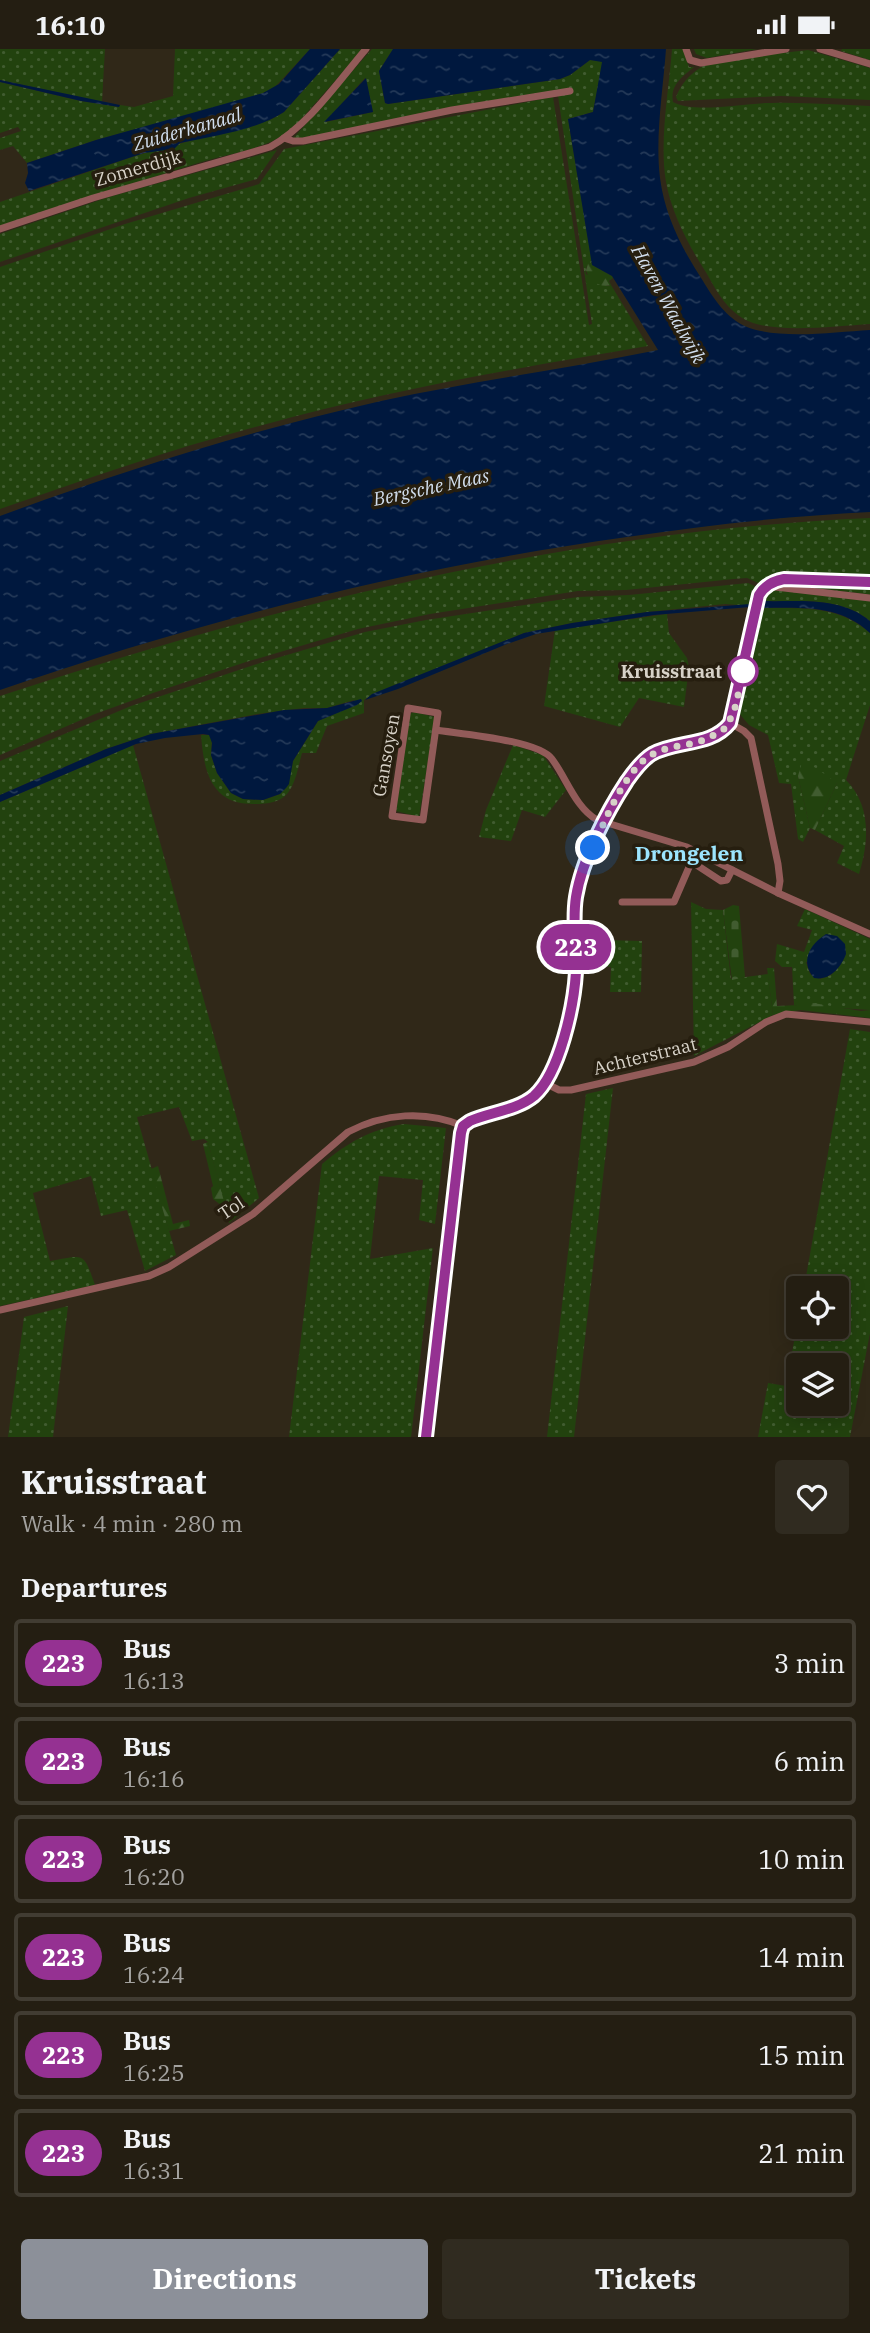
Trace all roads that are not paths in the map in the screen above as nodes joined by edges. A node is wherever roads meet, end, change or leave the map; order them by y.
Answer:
1 (366, 49) edge
2 (687, 49) edge
3 (786, 49) edge
4 (820, 49) edge
5 (870, 64) edge
6 (570, 91) dead end
7 (284, 138) junction
8 (0, 229) edge
9 (870, 582) edge
10 (766, 586) junction
11 (870, 599) edge
12 (730, 723) junction
13 (436, 730) junction
14 (604, 823) junction
15 (696, 851) junction
16 (692, 862) junction
17 (732, 870) junction
18 (778, 893) junction
19 (622, 902) dead end
20 (870, 934) edge
21 (870, 1022) edge
22 (545, 1083) junction
23 (463, 1126) junction
24 (0, 1310) edge
25 (426, 1437) edge

1 - 7 street, Zomerdijk
2 - 3 street
4 - 5 street
6 - 7 street, Zomerdijk
7 - 8 street, Zomerdijk
9 - 10 street
10 - 11 street
10 - 12 street
12 - 14 street
12 - 18 street
13 - 13 street, Gansoyen
13 - 14 street
14 - 15 street
14 - 22 street
15 - 16 street
15 - 17 street
16 - 17 street
16 - 19 street
17 - 18 street
18 - 20 street
21 - 22 street, Achterstraat
22 - 23 street
23 - 24 street, Tol
23 - 25 street

